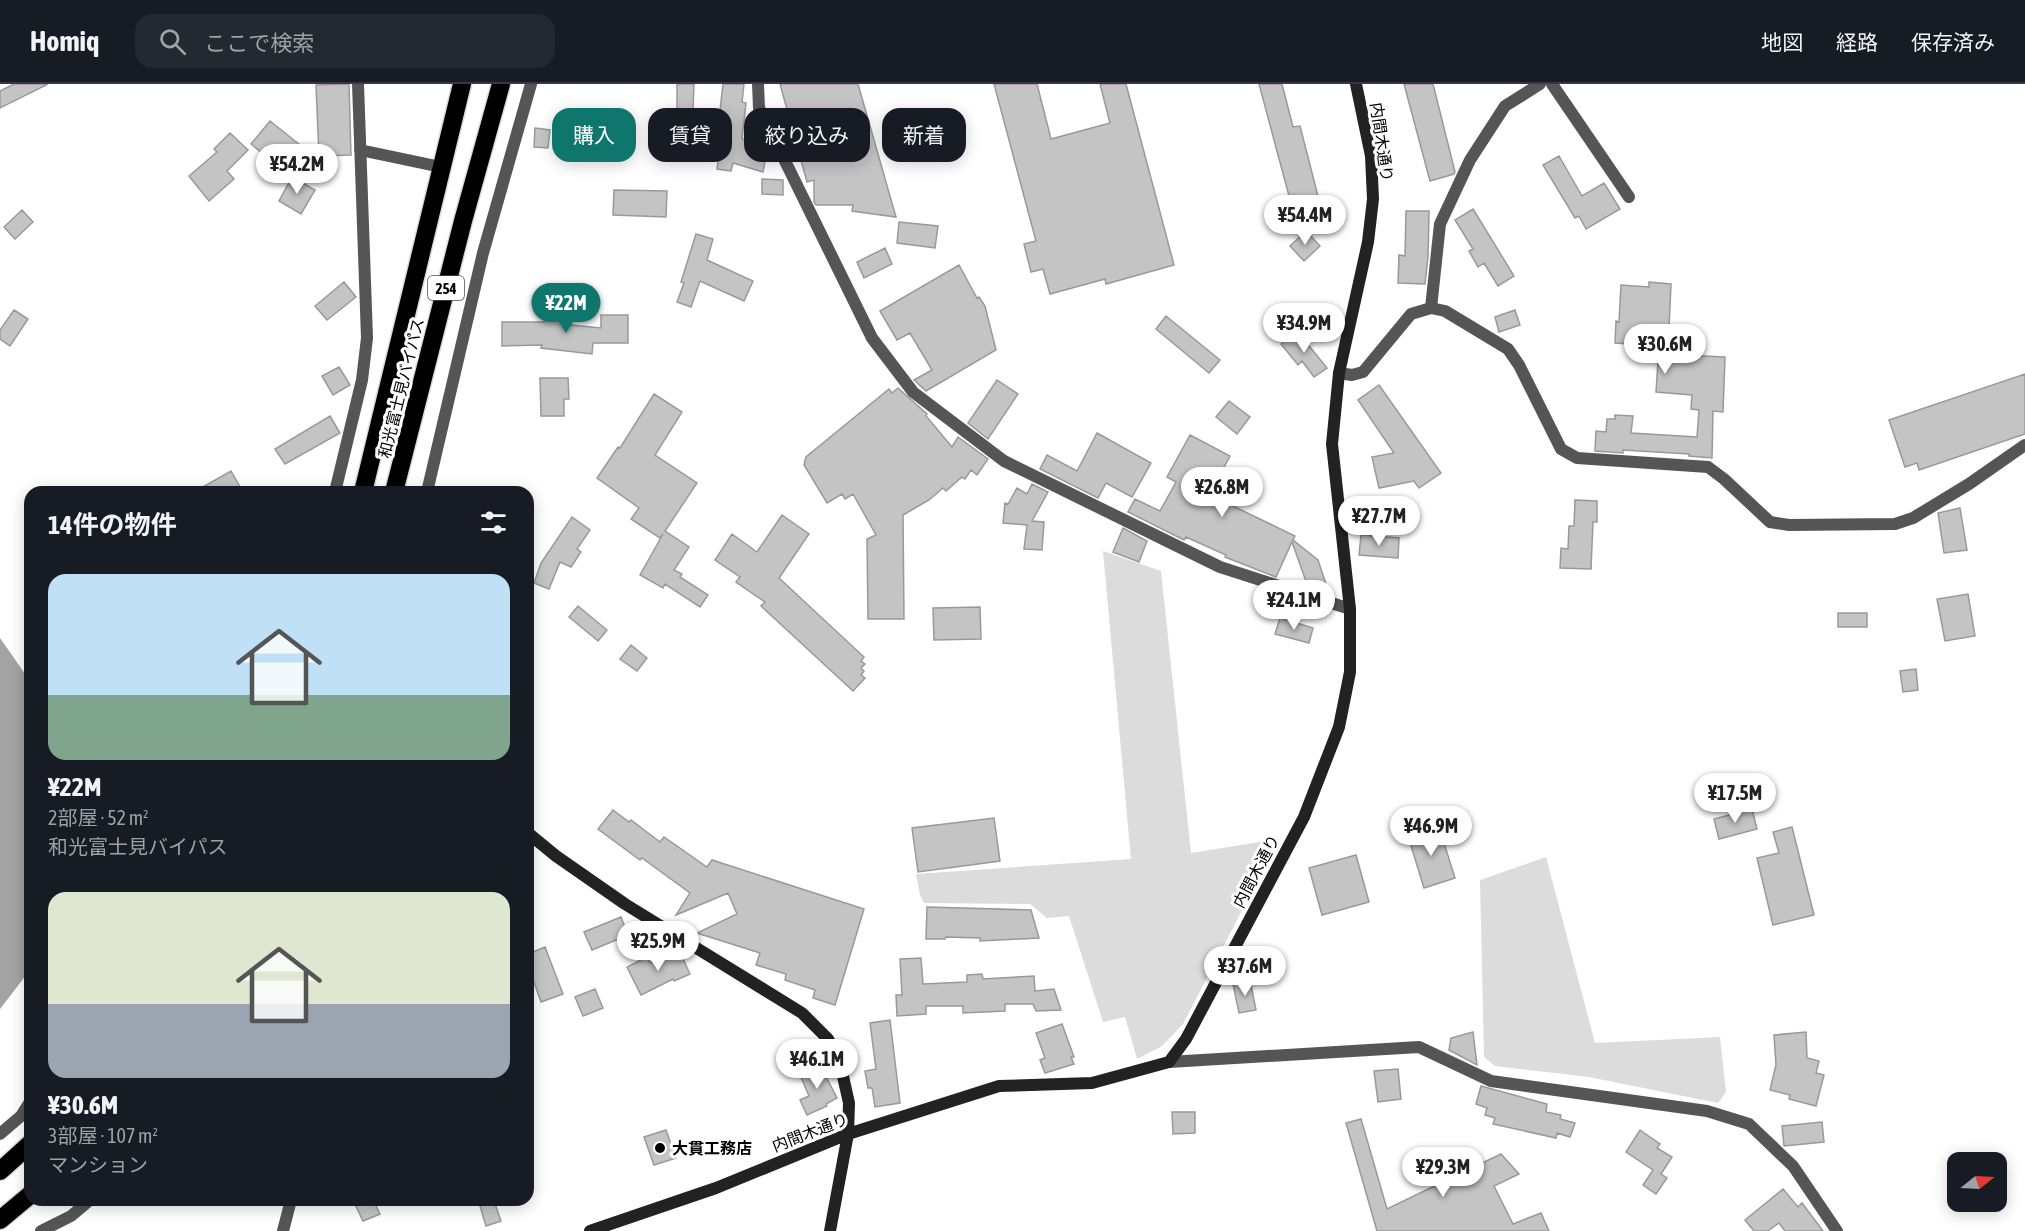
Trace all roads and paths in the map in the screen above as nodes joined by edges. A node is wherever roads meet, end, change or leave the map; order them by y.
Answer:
1 (358, 84) edge
2 (462, 84) edge
3 (501, 84) edge
4 (531, 84) edge
5 (758, 84) edge
6 (1356, 84) edge
7 (1540, 84) edge
8 (1552, 84) edge
9 (360, 150) junction
10 (441, 167) junction
11 (1629, 197) dead end
12 (1431, 308) junction
13 (1339, 374) junction
14 (2025, 445) edge
15 (336, 486) edge
16 (364, 486) edge
17 (396, 486) edge
18 (428, 486) edge
19 (1350, 609) junction
20 (534, 838) edge
21 (1169, 1062) junction
22 (24, 1111) edge
23 (0, 1134) edge
24 (848, 1134) junction
25 (24, 1149) edge
26 (0, 1171) edge
27 (24, 1200) edge
28 (83, 1206) edge
29 (289, 1206) edge
30 (0, 1220) edge
31 (41, 1231) edge
32 (283, 1231) edge
33 (590, 1231) edge
34 (830, 1231) edge
35 (1837, 1231) edge

1 - 9 street
2 - 10 highway, 和光富士見バイパス / 254
3 - 17 highway, 和光富士見バイパス / 254
4 - 18 street
5 - 19 street
6 - 13 street, 内間木通り
7 - 12 street
8 - 11 street
9 - 10 street
9 - 15 street
10 - 16 highway, 和光富士見バイパス / 254
12 - 13 street
12 - 14 street
13 - 19 street, 内間木通り
19 - 21 street, 内間木通り
20 - 24 street
21 - 24 street, 内間木通り
21 - 35 street
22 - 23 street
24 - 33 street, 内間木通り
24 - 34 street
25 - 26 highway
27 - 30 highway
28 - 31 street
29 - 32 street

